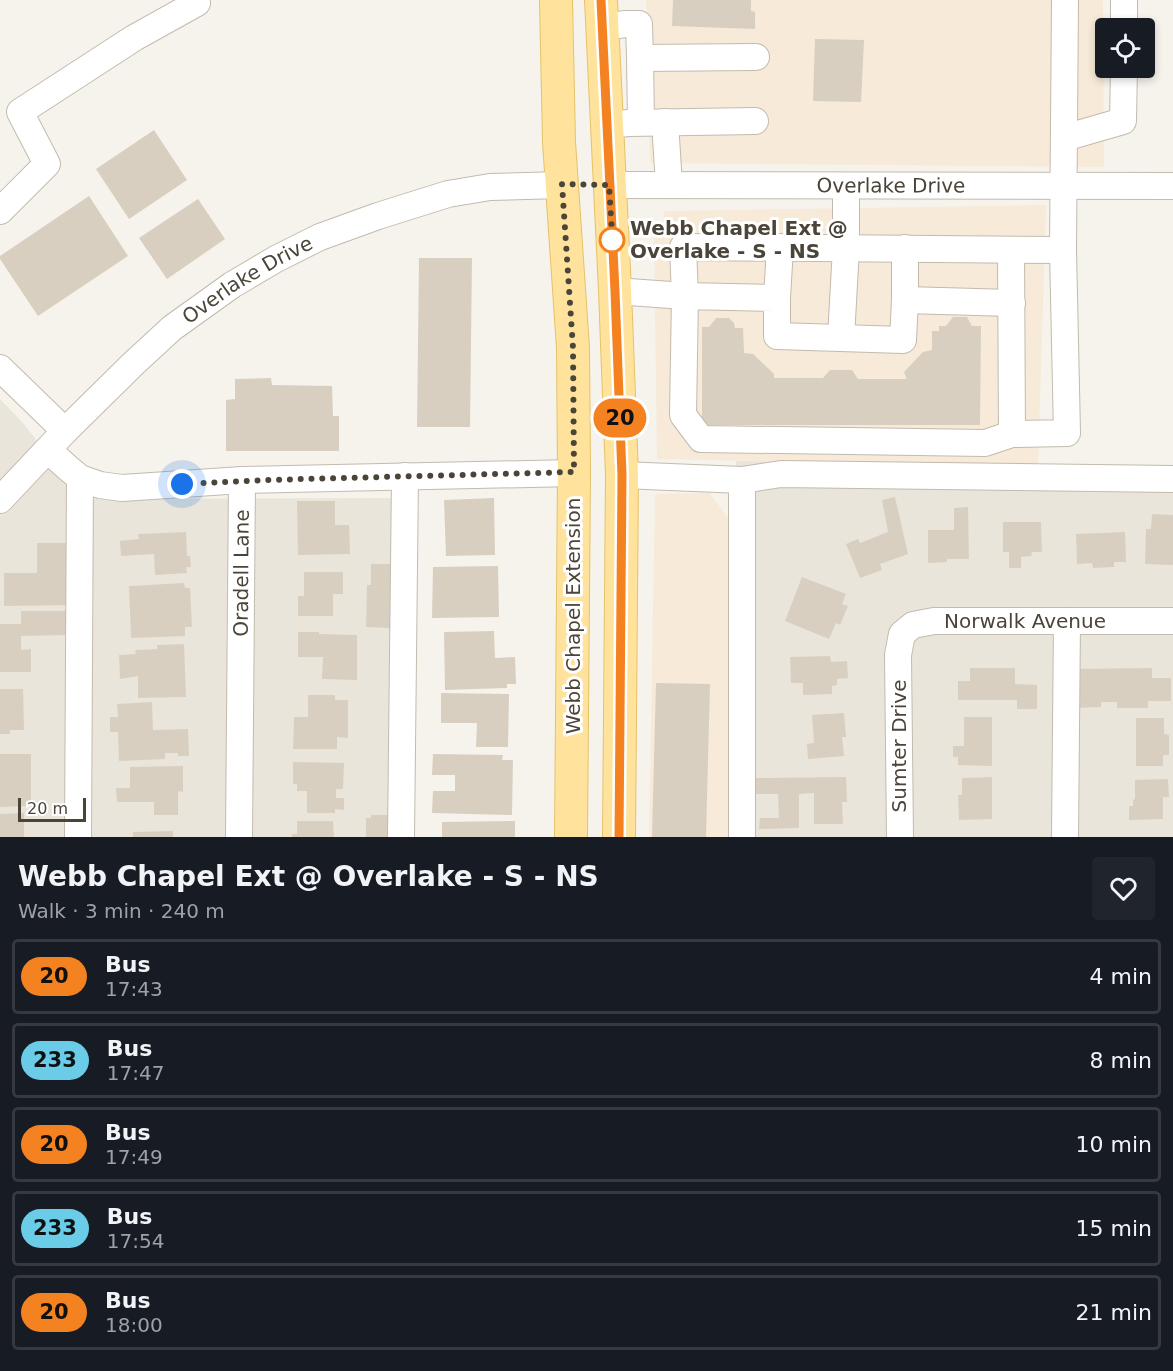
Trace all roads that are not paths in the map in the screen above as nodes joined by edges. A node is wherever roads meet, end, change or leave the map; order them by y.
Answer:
1 (556, 0) edge
2 (1065, 0) edge
3 (1124, 0) edge
4 (197, 3) dead end
5 (600, 8) edge
6 (640, 12) edge
7 (1124, 18) edge
8 (756, 57) dead end
9 (640, 58) junction
10 (1124, 78) edge
11 (755, 121) dead end
12 (653, 122) junction
13 (606, 125) junction
14 (1065, 138) junction
15 (562, 184) junction
16 (609, 185) junction
17 (669, 185) junction
18 (846, 186) junction
19 (1064, 186) junction
20 (1173, 186) edge
21 (0, 211) edge
22 (780, 247) junction
23 (846, 248) junction
24 (905, 248) junction
25 (1011, 250) junction
26 (1063, 250) junction
27 (615, 291) junction
28 (685, 296) junction
29 (777, 298) junction
30 (905, 300) junction
31 (1012, 303) junction
32 (841, 338) junction
33 (0, 368) edge
34 (1012, 434) junction
35 (56, 440) junction
36 (574, 472) junction
37 (622, 475) junction
38 (405, 476) junction
39 (80, 478) junction
40 (1173, 478) edge
41 (242, 480) junction
42 (742, 480) junction
43 (0, 500) edge
44 (1067, 621) junction
45 (1173, 621) edge
46 (898, 655) joint
47 (78, 837) edge
48 (239, 837) edge
49 (401, 837) edge
50 (572, 837) edge
51 (619, 837) edge
52 (742, 837) edge
53 (900, 837) edge
54 (1065, 837) edge

1 - 15 main road, Webb Chapel Extension
2 - 14 street
3 - 7 street
4 - 21 street
5 - 6 street
5 - 13 main road
6 - 9 street
8 - 9 street
9 - 12 street
10 - 14 street
11 - 12 street
12 - 13 street
12 - 17 street
13 - 16 main road
14 - 19 street
15 - 16 main road
15 - 35 street, Overlake Drive
15 - 36 main road, Webb Chapel Extension
16 - 17 street, Overlake Drive
16 - 27 main road
17 - 18 street, Overlake Drive
18 - 19 street, Overlake Drive
18 - 23 street
19 - 20 street, Overlake Drive
19 - 26 street
22 - 23 street
22 - 28 street
22 - 29 street
23 - 24 street
23 - 32 street
24 - 25 street
24 - 30 street
25 - 26 street
25 - 31 street
26 - 34 street
27 - 28 street
27 - 37 main road
28 - 29 street
28 - 34 street
29 - 32 street
30 - 31 street
30 - 32 street
31 - 34 street
33 - 35 street, Oradell Lane
35 - 39 street, Oradell Lane
35 - 43 street, Overlake Drive
36 - 38 street
36 - 50 main road, Webb Chapel Extension
37 - 42 street
37 - 51 main road
38 - 41 street
38 - 49 street
39 - 41 street, Oradell Lane
39 - 47 street
40 - 42 street
41 - 48 street, Oradell Lane
42 - 52 street
44 - 45 street, Norwalk Avenue
44 - 46 street, Norwalk Avenue
44 - 54 street
46 - 53 street, Sumter Drive

